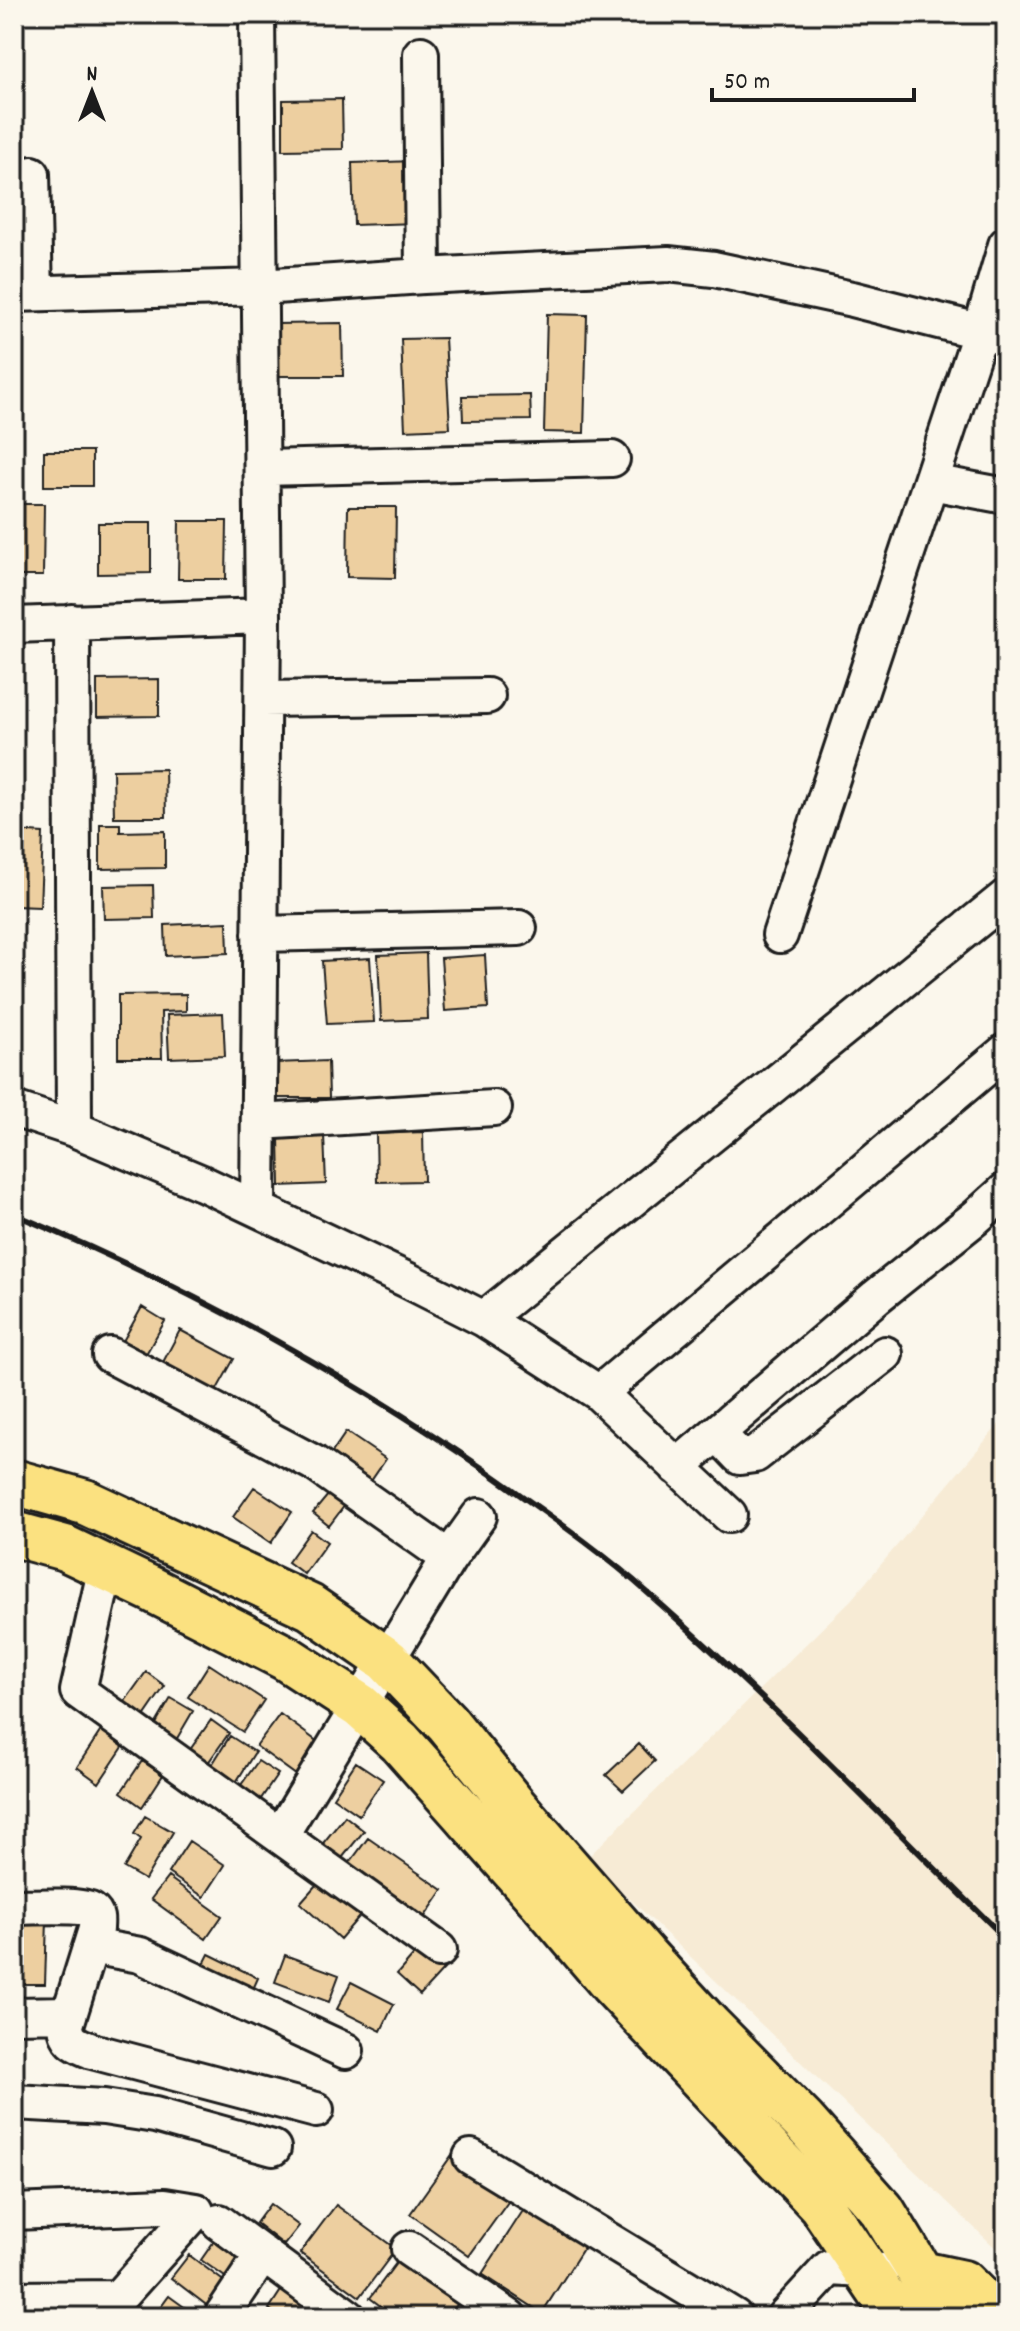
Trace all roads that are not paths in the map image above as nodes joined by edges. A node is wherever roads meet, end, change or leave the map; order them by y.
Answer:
1 (257, 14) edge
2 (421, 54) dead end
3 (32, 174) dead end
4 (1006, 245) edge
5 (423, 276) junction
6 (260, 287) junction
7 (25, 294) edge
8 (993, 335) edge
9 (612, 459) dead end
10 (263, 468) junction
11 (931, 482) junction
12 (1006, 496) edge
13 (263, 616) junction
14 (72, 622) junction
15 (14, 625) edge
16 (487, 696) dead end
17 (263, 699) junction
18 (1006, 897) edge
19 (519, 928) dead end
20 (260, 934) junction
21 (780, 935) dead end
22 (1006, 1051) edge
23 (494, 1108) dead end
24 (14, 1109) edge
25 (259, 1122) junction
26 (74, 1129) junction
27 (1006, 1190) edge
28 (258, 1209) junction
29 (484, 1319) junction
30 (885, 1354) dead end
31 (110, 1355) dead end
32 (599, 1393) junction
33 (717, 1433) junction
34 (677, 1467) junction
35 (14, 1482) edge
36 (729, 1515) dead end
37 (479, 1516) dead end
38 (14, 1534) edge
39 (449, 1558) junction
40 (106, 1567) junction
41 (387, 1660) junction
42 (360, 1706) junction
43 (280, 1836) junction
44 (14, 1907) edge
45 (91, 1946) junction
46 (439, 1950) dead end
47 (69, 2014) junction
48 (14, 2015) edge
49 (346, 2051) dead end
50 (14, 2102) edge
51 (316, 2110) dead end
52 (273, 2148) dead end
53 (471, 2157) dead end
54 (14, 2212) edge
55 (208, 2216) junction
56 (409, 2249) dead end
57 (263, 2254) junction
58 (867, 2270) junction
59 (921, 2274) junction
60 (14, 2299) edge
61 (113, 2307) edge
62 (221, 2317) edge
63 (348, 2317) edge
64 (509, 2317) edge
65 (735, 2317) edge
66 (784, 2317) edge
67 (897, 2317) edge
68 (947, 2317) edge
69 (997, 2317) edge

1 - 6 street
2 - 5 street
3 - 7 street
4 - 8 street
5 - 6 street
5 - 8 street
6 - 7 street
6 - 10 street
8 - 11 street
9 - 10 street
10 - 13 street
11 - 12 street
11 - 21 street
13 - 14 street
13 - 17 street
14 - 15 street
14 - 26 street
16 - 17 street
17 - 20 street
18 - 29 street
19 - 20 street
20 - 25 street
22 - 32 street
23 - 25 street
24 - 26 street
25 - 28 street
26 - 28 street
27 - 33 street
28 - 29 street
29 - 32 street
30 - 33 street
31 - 39 street
32 - 34 street
33 - 34 street
34 - 36 street
35 - 41 main road
37 - 39 street
38 - 40 main road
39 - 41 street
40 - 42 main road
40 - 43 street
41 - 42 street
41 - 59 main road
42 - 43 street
42 - 58 main road
43 - 46 street
44 - 45 street
45 - 47 street
45 - 49 street
47 - 48 street
47 - 51 street
50 - 52 street
53 - 65 street
54 - 55 street
55 - 57 street
55 - 61 street
56 - 64 street
57 - 62 street
57 - 63 street
58 - 59 street
58 - 66 street
58 - 67 main road
59 - 68 main road
59 - 69 main road
60 - 61 street

